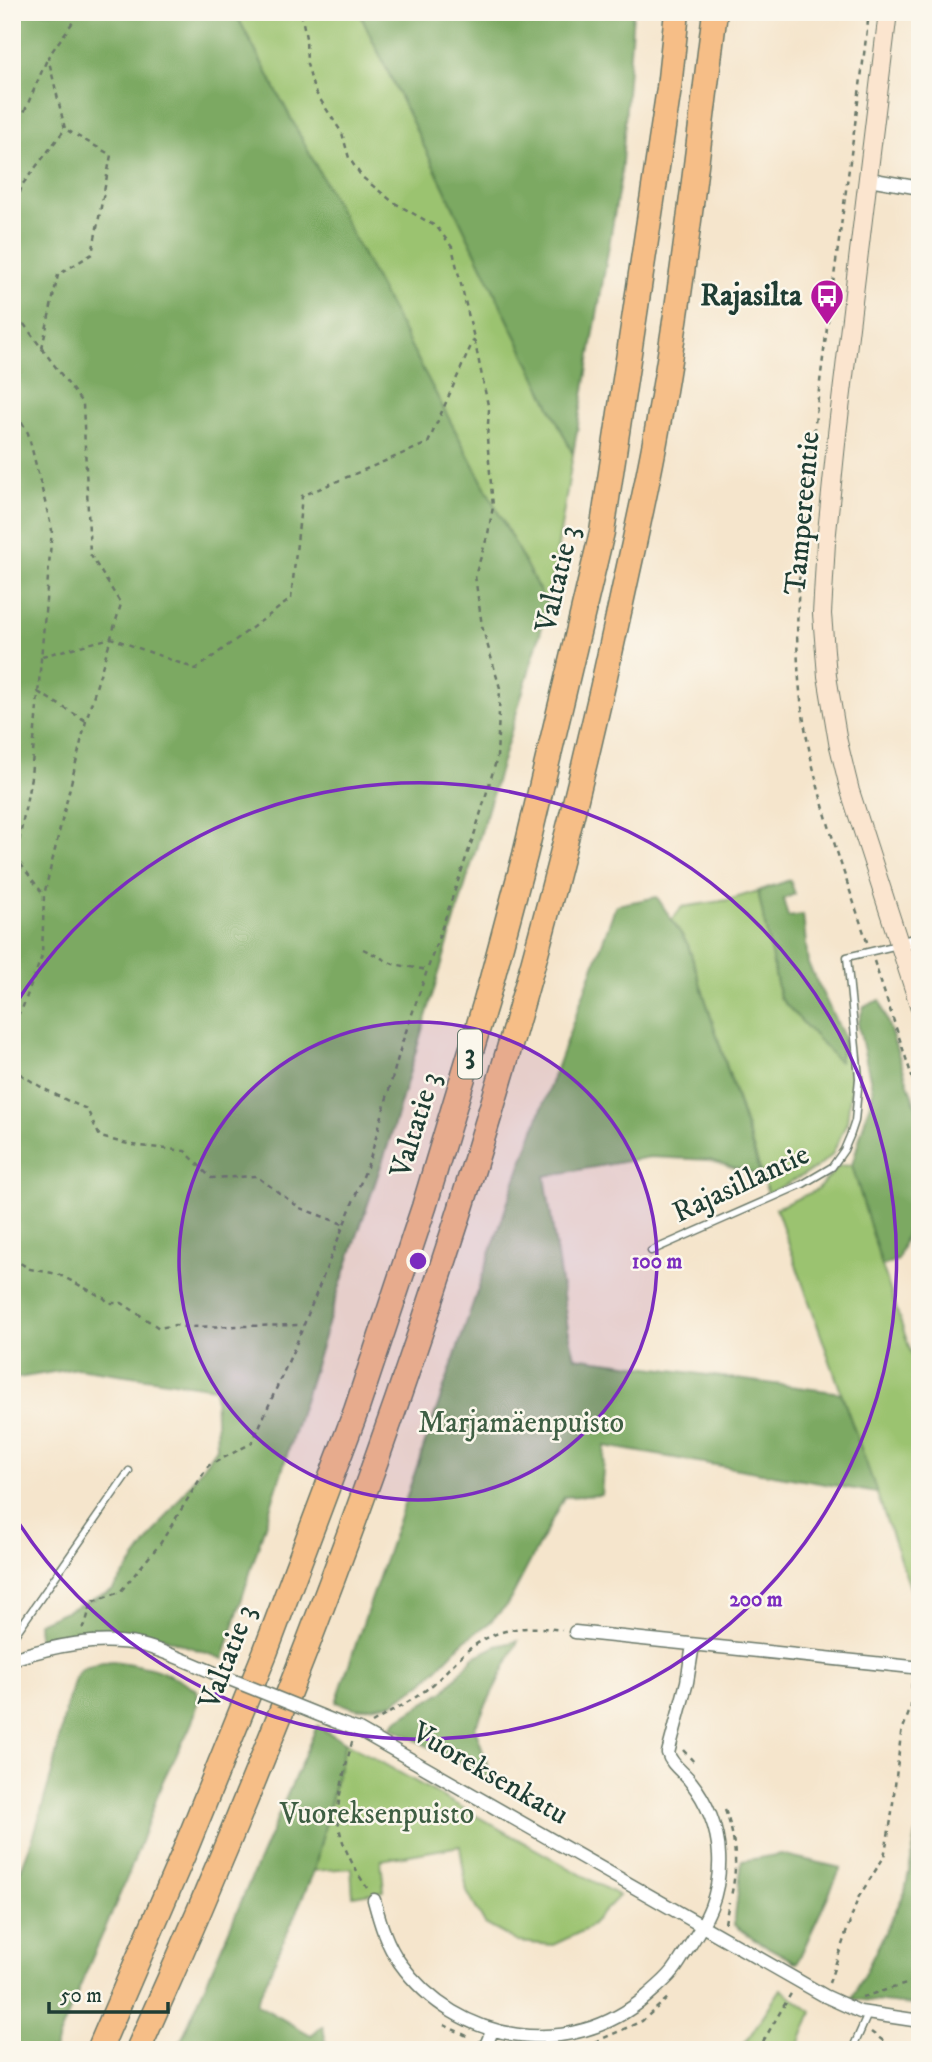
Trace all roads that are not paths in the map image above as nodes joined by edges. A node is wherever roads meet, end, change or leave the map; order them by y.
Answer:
1 (677, 12) edge
2 (715, 12) edge
3 (888, 12) edge
4 (869, 179) junction
5 (920, 188) edge
6 (920, 939) edge
7 (900, 945) junction
8 (920, 1008) edge
9 (652, 1251) dead end
10 (129, 1471) dead end
11 (575, 1632) road end
12 (12, 1639) edge
13 (692, 1645) junction
14 (12, 1659) edge
15 (912, 1667) road end
16 (374, 1900) road end
17 (703, 1926) junction
18 (867, 2014) junction
19 (920, 2021) edge
20 (492, 2031) junction
21 (99, 2050) edge
22 (138, 2050) edge
23 (480, 2050) edge
24 (852, 2050) edge

1 - 21 highway, Valtatie 3 / 3
2 - 22 highway, 3
3 - 4 main road, Tampereentie
4 - 5 street
4 - 7 main road, Tampereentie
6 - 7 street
7 - 8 main road, Tampereentie
7 - 9 lane, Rajasillantie
10 - 12 lane
11 - 13 street
13 - 15 street
13 - 17 street
14 - 17 street, Vuoreksenkatu, bridge
16 - 20 street
17 - 18 street, Vuoreksenkatu
17 - 20 street
18 - 19 street, Vuoreksenkatu
18 - 24 lane
20 - 23 street

